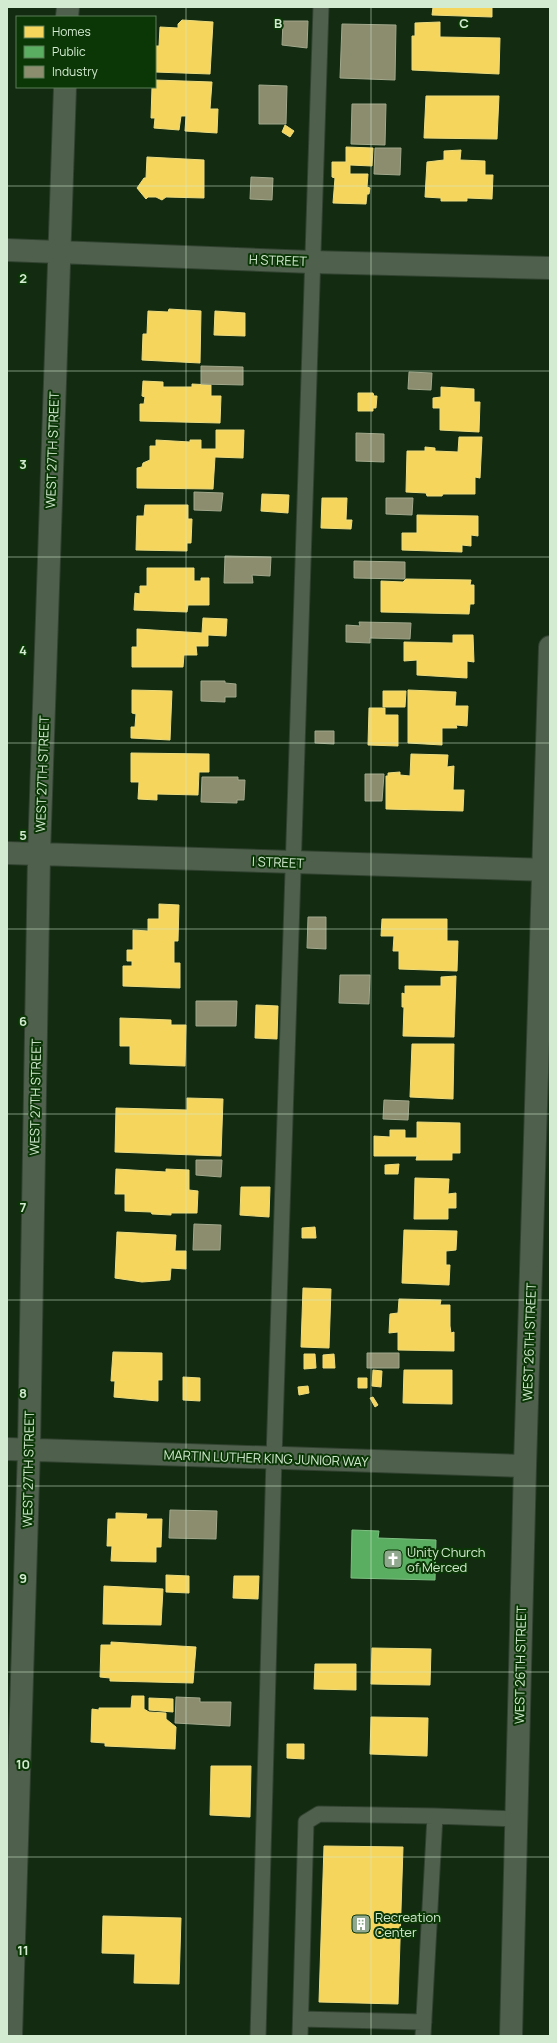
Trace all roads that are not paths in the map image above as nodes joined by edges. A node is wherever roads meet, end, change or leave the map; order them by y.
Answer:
1 (320, 7) edge
2 (65, 88) edge
3 (7, 250) edge
4 (58, 251) junction
5 (311, 262) junction
6 (550, 268) edge
7 (550, 647) edge
8 (7, 853) edge
9 (40, 854) junction
10 (294, 862) junction
11 (547, 870) edge
12 (7, 1449) edge
13 (29, 1450) junction
14 (274, 1458) junction
15 (525, 1466) junction
16 (435, 1816) junction
17 (516, 1819) junction
18 (300, 2018) junction
19 (424, 2029) edge
20 (11, 2036) edge
21 (258, 2036) edge
22 (300, 2036) edge
23 (511, 2036) edge

1 - 5 lane
2 - 4 street, WEST 27TH STREET
3 - 4 street, H STREET
4 - 5 street, H STREET
4 - 9 street, WEST 27TH STREET
5 - 6 street, H STREET
5 - 10 lane
7 - 11 street, WEST 26TH STREET
8 - 9 street, I STREET
9 - 10 street, I STREET
9 - 13 street, WEST 27TH STREET
10 - 11 street, I STREET
10 - 14 lane
11 - 15 street, WEST 26TH STREET
12 - 13 street, MARTIN LUTHER KING JUNIOR WAY
13 - 14 street, MARTIN LUTHER KING JUNIOR WAY
13 - 20 street, WEST 27TH STREET
14 - 15 street, MARTIN LUTHER KING JUNIOR WAY
14 - 21 lane
15 - 17 street, WEST 26TH STREET
16 - 17 lane
16 - 18 lane
16 - 19 lane
17 - 23 street, WEST 26TH STREET
18 - 19 lane
18 - 22 lane

